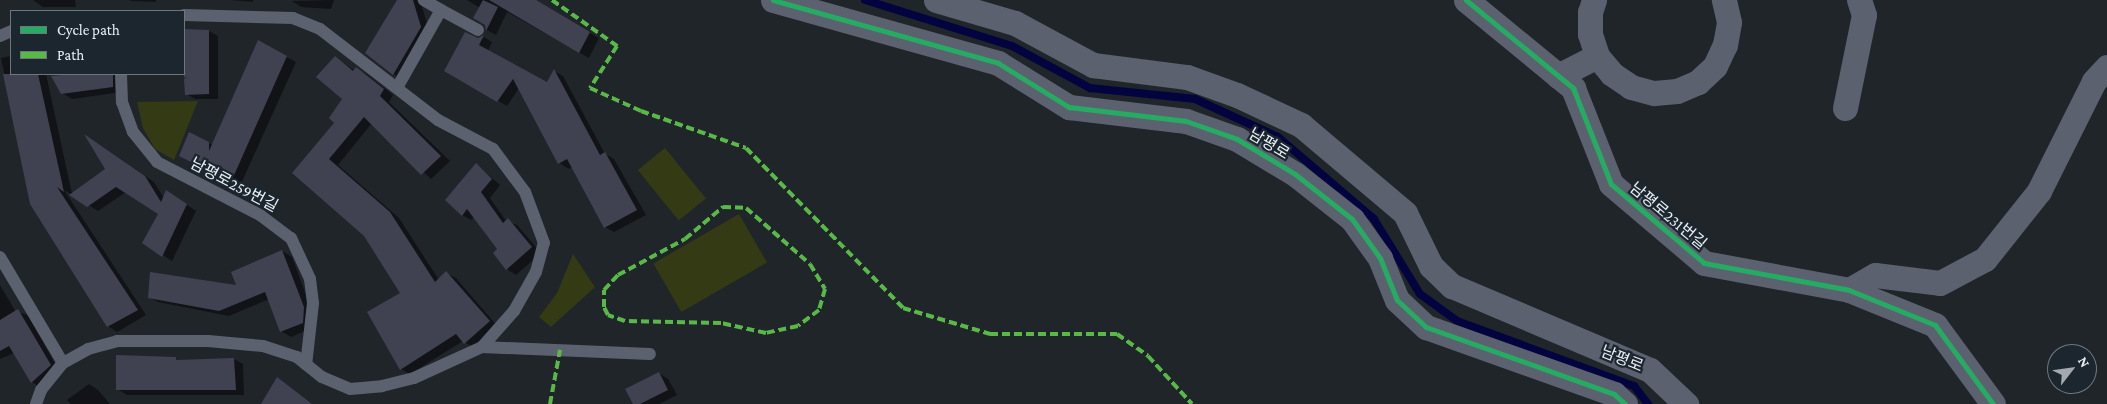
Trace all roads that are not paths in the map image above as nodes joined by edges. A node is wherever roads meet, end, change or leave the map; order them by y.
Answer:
1 (424, 0) edge
2 (773, 0) edge
3 (936, 0) edge
4 (1466, 0) edge
5 (1594, 0) edge
6 (1724, 0) edge
7 (1859, 0) edge
8 (441, 10) junction
9 (185, 15) edge
10 (478, 30) dead end
11 (1597, 56) junction
12 (2107, 67) edge
13 (121, 75) edge
14 (1558, 76) junction
15 (398, 86) junction
16 (1845, 108) dead end
17 (0, 257) edge
18 (1849, 290) junction
19 (482, 347) junction
20 (650, 354) dead end
21 (63, 363) junction
22 (306, 364) junction
23 (36, 404) edge
24 (1625, 404) edge
25 (1686, 404) edge
26 (1993, 404) edge

1 - 8 lane
2 - 24 street, 남평로
3 - 25 street, 남평로
4 - 14 street, 남평로231번길
5 - 11 street
6 - 11 street
7 - 16 street
8 - 10 lane
8 - 15 lane
9 - 15 lane
11 - 14 street
12 - 18 street
13 - 22 lane, 남평로259번길
14 - 18 street, 남평로231번길
15 - 19 lane
17 - 21 lane
18 - 26 street, 남평로231번길
19 - 20 lane
19 - 22 lane
21 - 22 lane
21 - 23 lane

